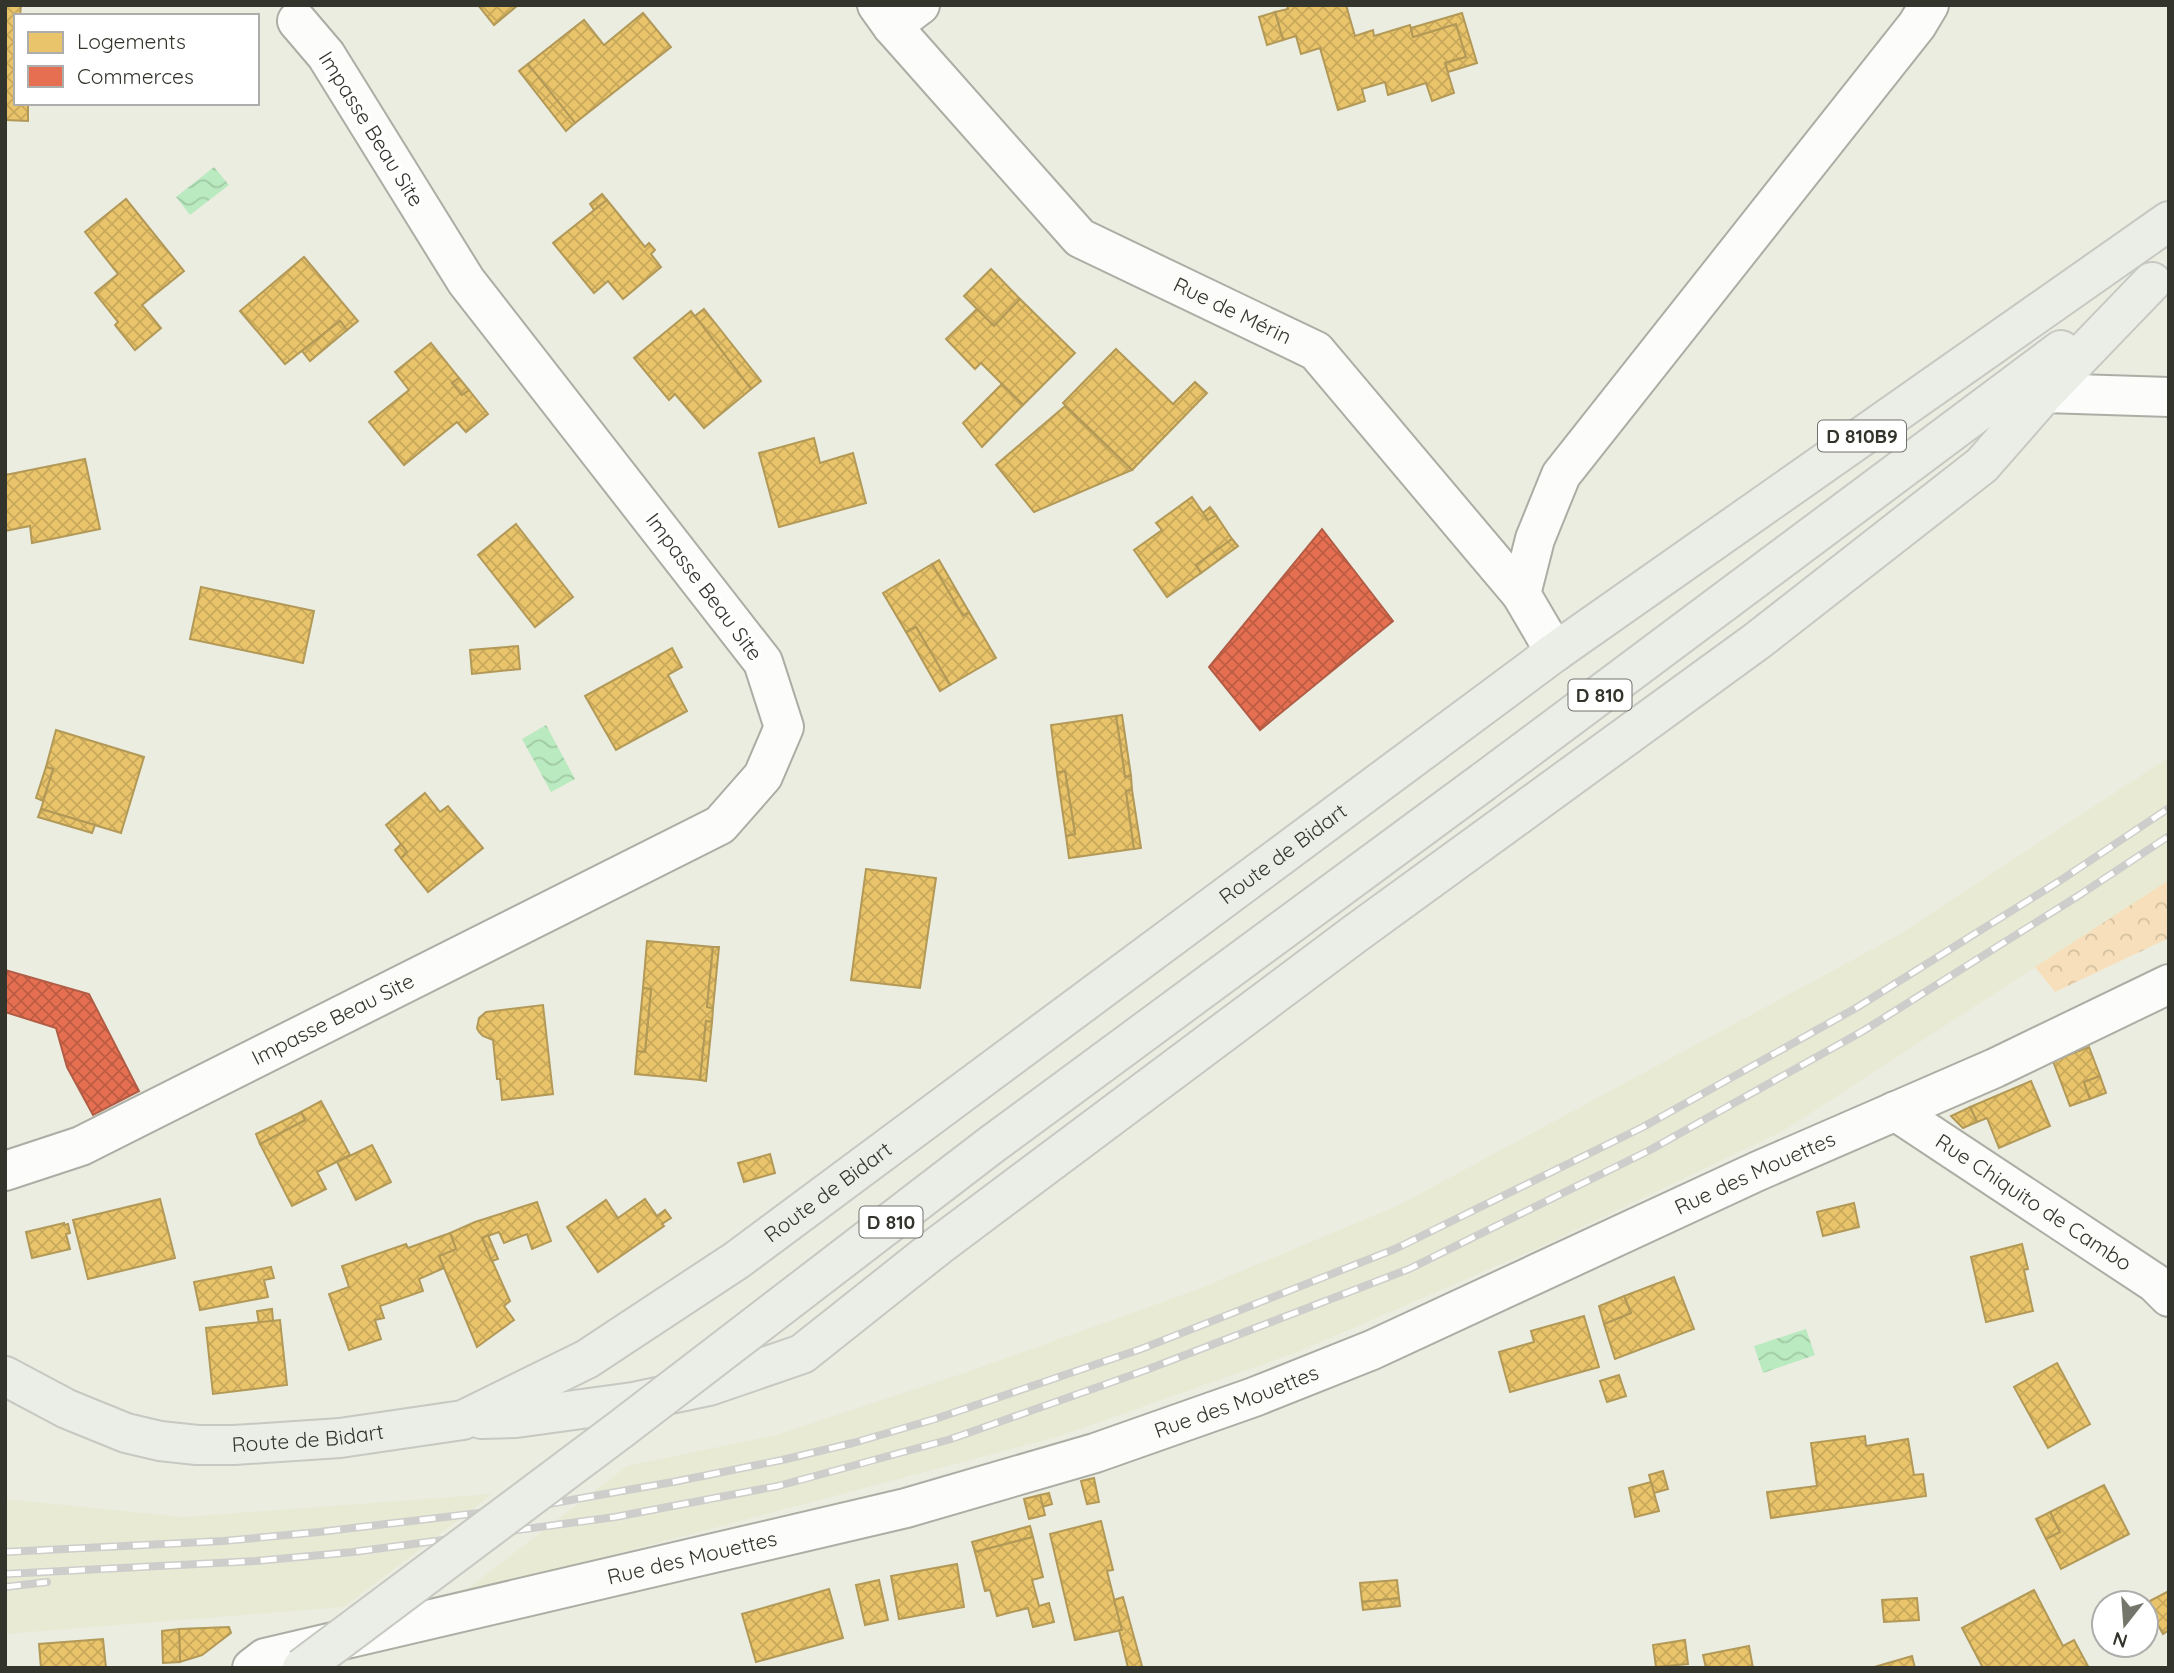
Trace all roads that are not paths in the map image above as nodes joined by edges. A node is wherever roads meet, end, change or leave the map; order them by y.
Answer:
1 (1929, 5) edge
2 (897, 12) edge
3 (298, 20) dead end
4 (2169, 221) edge
5 (2160, 275) edge
6 (2045, 393) junction
7 (2169, 397) edge
8 (1521, 594) junction
9 (1555, 652) junction
10 (2169, 984) edge
11 (1895, 1111) junction
12 (5, 1171) edge
13 (2169, 1297) edge
14 (5, 1376) edge
15 (463, 1420) junction
16 (252, 1668) edge
17 (302, 1668) edge

1 - 8 street
2 - 8 street, Rue de Mérin
3 - 12 street, Impasse Beau Site
4 - 9 main road, D 810B9
5 - 6 main road
5 - 17 main road, D 810, bridge
6 - 7 street
6 - 15 main road
8 - 9 street, Rue de Mérin
9 - 15 main road, Route de Bidart / D 810B9
10 - 11 street, Rue des Mouettes
11 - 13 street, Rue Chiquito de Cambo
11 - 16 street, Rue des Mouettes
14 - 15 main road, Route de Bidart / D 810B9

